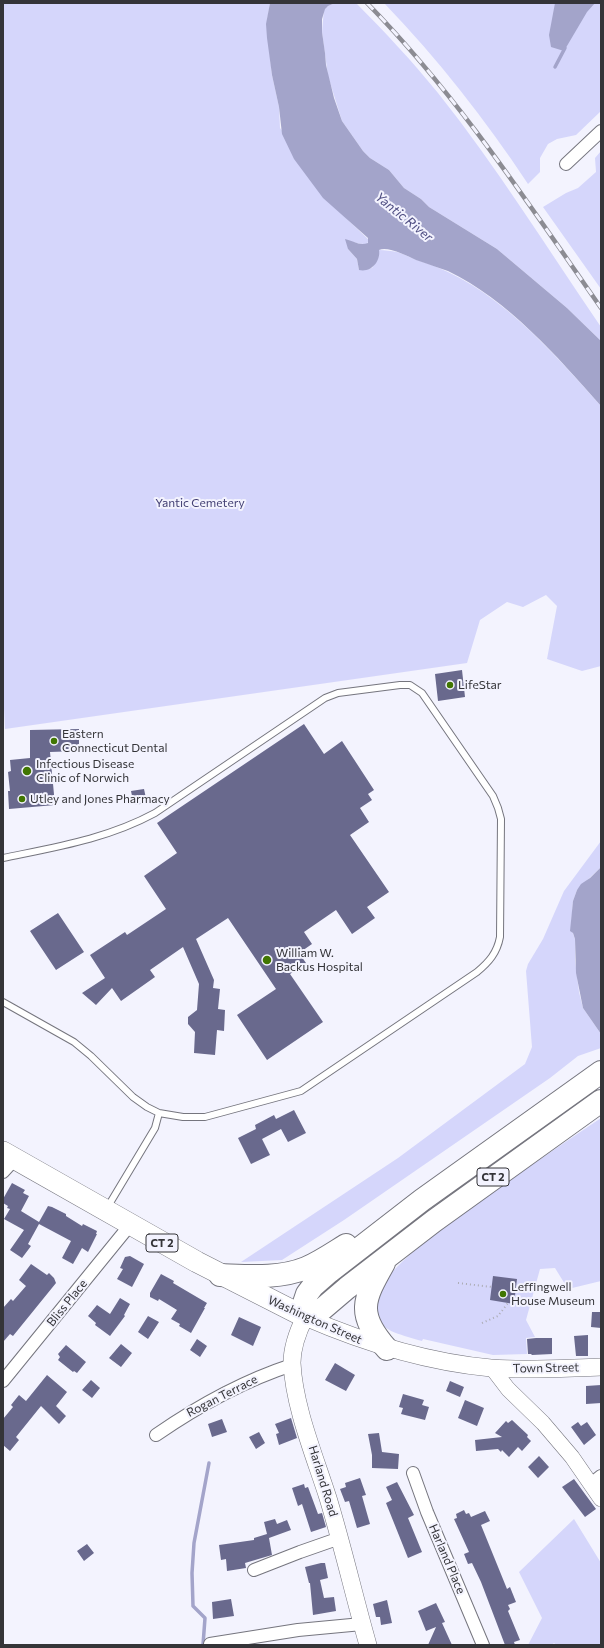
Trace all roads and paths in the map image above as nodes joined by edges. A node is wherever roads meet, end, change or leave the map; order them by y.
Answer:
1 (601, 131) edge
2 (566, 164) dead end
3 (3, 858) edge
4 (3, 1002) edge
5 (596, 1075) edge
6 (601, 1101) edge
7 (159, 1113) junction
8 (7, 1161) edge
9 (422, 1200) junction
10 (106, 1211) junction
11 (130, 1225) junction
12 (387, 1256) junction
13 (220, 1275) junction
14 (458, 1283) dead end
15 (492, 1287) dead end
16 (508, 1303) dead end
17 (304, 1317) junction
18 (482, 1323) dead end
19 (387, 1349) junction
20 (292, 1365) junction
21 (601, 1367) edge
22 (492, 1368) junction
23 (3, 1381) edge
24 (156, 1435) dead end
25 (413, 1473) dead end
26 (596, 1480) edge
27 (601, 1499) edge
28 (340, 1538) junction
29 (254, 1570) dead end
30 (362, 1624) junction
31 (210, 1644) dead end
32 (368, 1645) edge
33 (483, 1645) edge

1 - 2 street
3 - 7 lane
4 - 7 lane
5 - 9 highway, CT 2
6 - 12 highway, CT 2
7 - 10 lane
8 - 10 highway, Washington Street / CT 2
9 - 13 highway, CT 2
9 - 17 highway
10 - 11 highway, Washington Street / CT 2
11 - 13 highway, Washington Street / CT 2
11 - 23 street, Bliss Place
12 - 17 highway, CT 2
12 - 19 highway
13 - 17 highway, Washington Street / CT 2
14 - 15 path
16 - 18 path
17 - 19 main road, Washington Street
17 - 20 main road, Harland Road
19 - 22 main road, Washington Street
20 - 24 street, Rogan Terrace
20 - 28 main road, Harland Road
21 - 22 main road, Town Street
22 - 26 street
25 - 33 street, Harland Place
26 - 27 street
28 - 29 street
28 - 30 main road, Harland Road
30 - 31 street
30 - 32 main road, Harland Road

